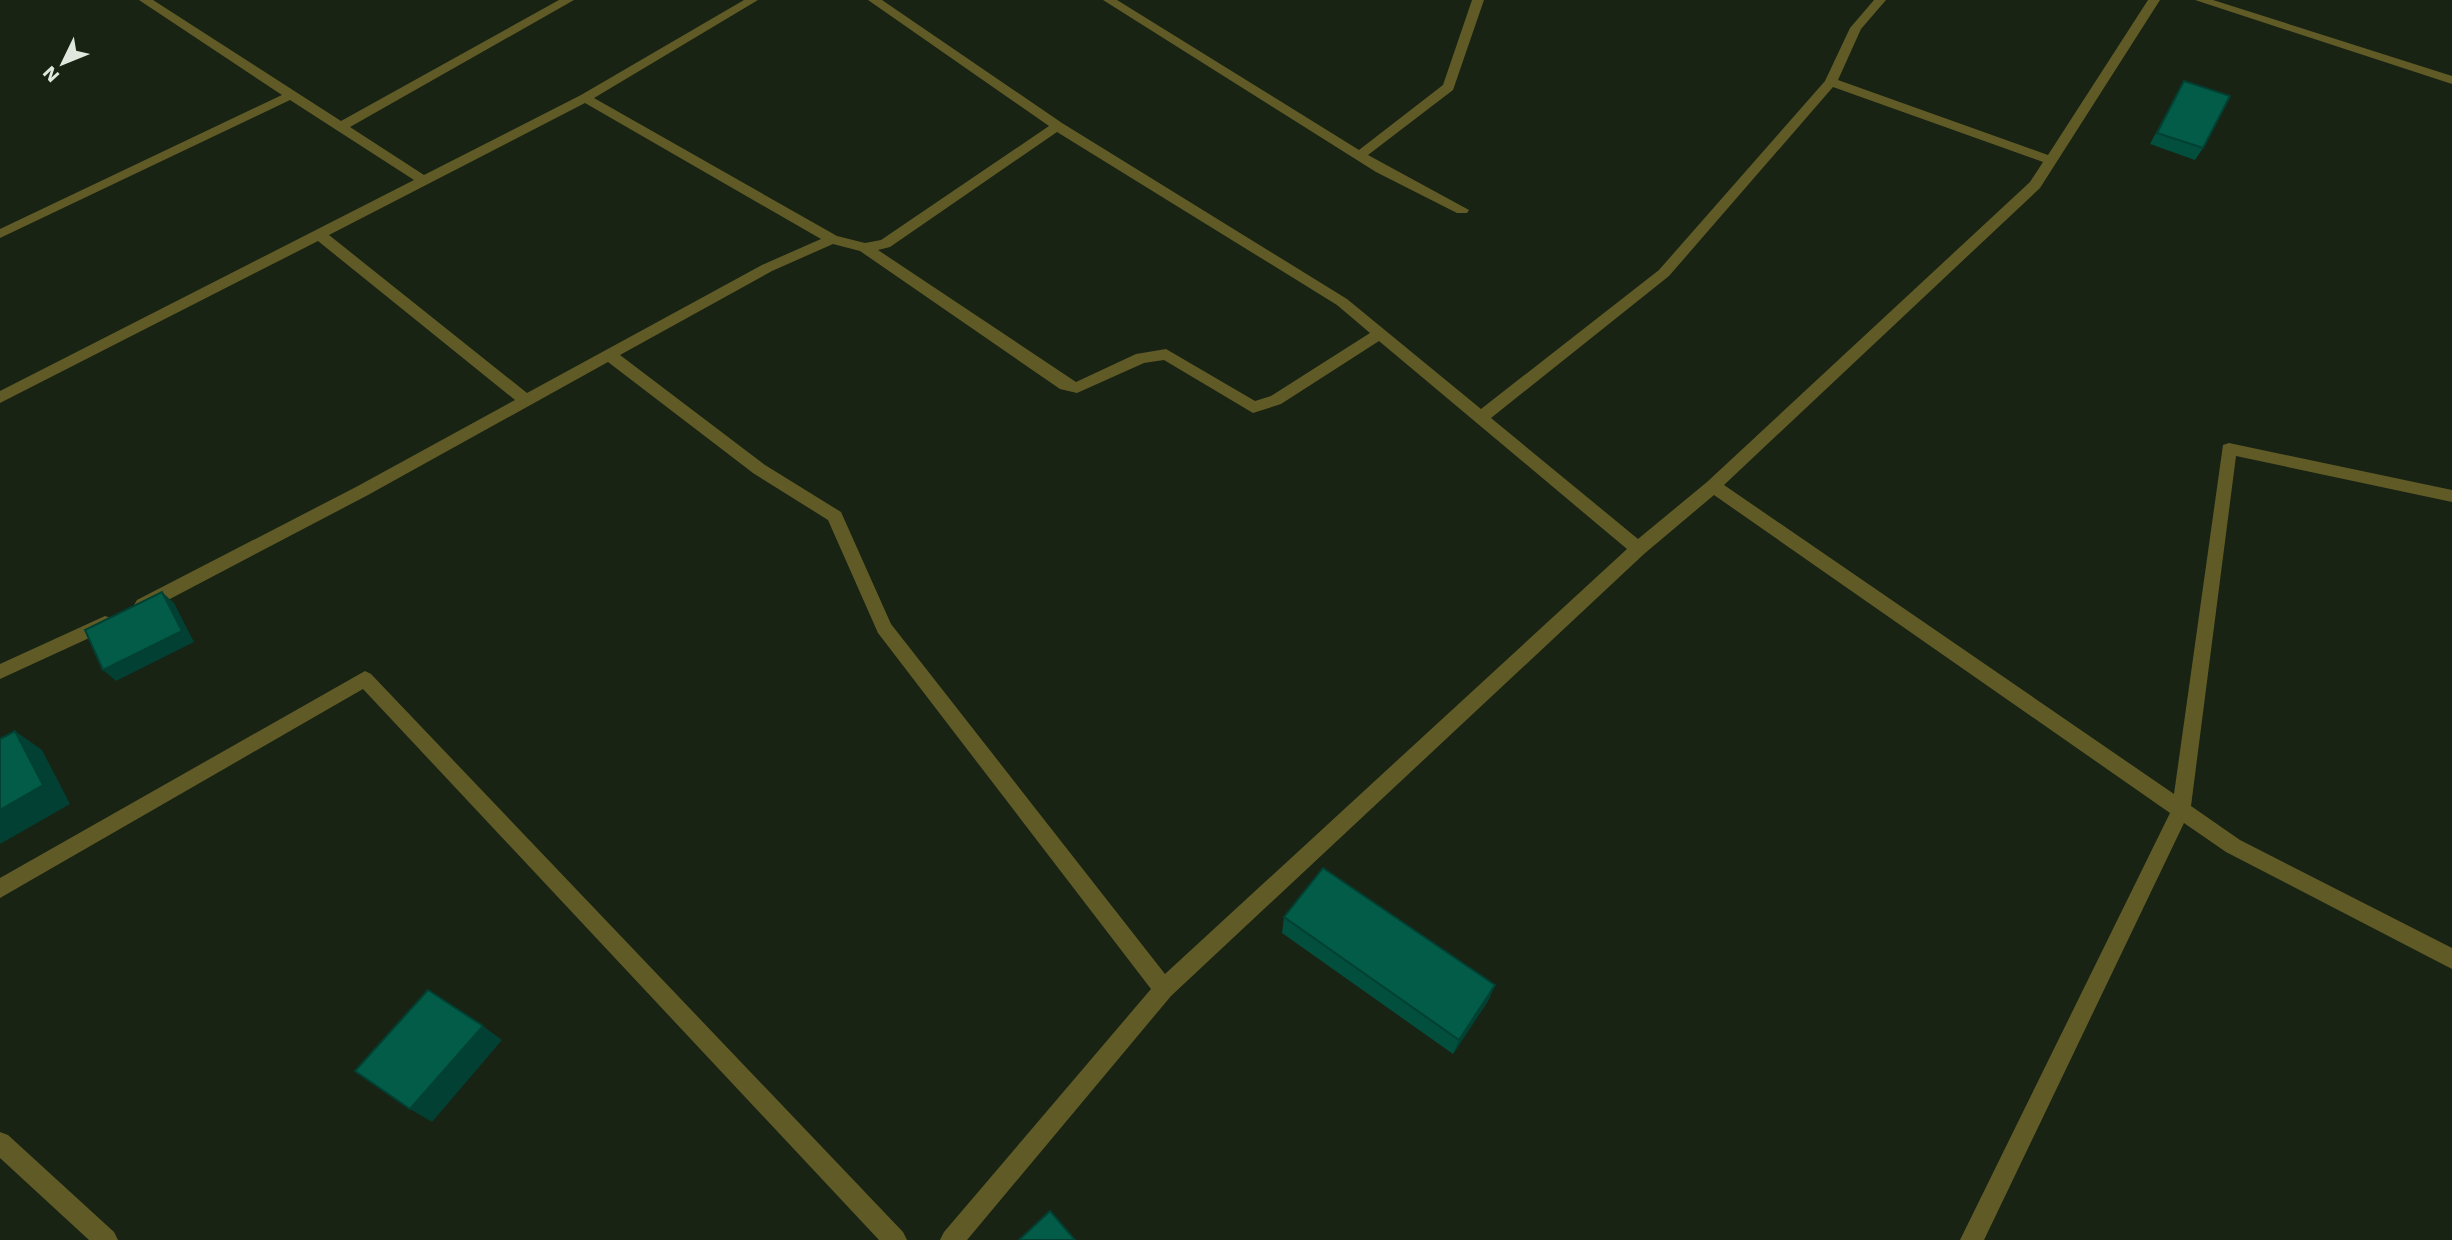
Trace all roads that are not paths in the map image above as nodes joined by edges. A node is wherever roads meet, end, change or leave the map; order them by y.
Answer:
1 (145, 0) edge
2 (568, 0) edge
3 (752, 0) edge
4 (874, 0) edge
5 (1110, 0) edge
6 (1478, 0) edge
7 (1880, 0) edge
8 (2154, 0) edge
9 (2201, 0) edge
10 (2452, 80) edge
11 (1831, 82) junction
12 (289, 96) junction
13 (585, 98) junction
14 (342, 126) junction
15 (1057, 126) junction
16 (1360, 155) junction
17 (2052, 160) junction
18 (424, 181) junction
19 (1462, 210) dead end
20 (0, 234) edge
21 (320, 235) junction
22 (832, 239) junction
23 (865, 248) junction
24 (1379, 334) junction
25 (608, 354) junction
26 (0, 398) edge
27 (524, 400) junction
28 (1480, 418) junction
29 (1713, 486) junction
30 (2452, 496) edge
31 (1638, 549) junction
32 (0, 673) edge
33 (2181, 810) junction
34 (0, 889) edge
35 (2452, 959) edge
36 (1164, 989) junction
37 (0, 1143) edge
38 (106, 1240) edge
39 (895, 1240) edge
40 (952, 1240) edge
41 (1972, 1240) edge

1 - 12 street
2 - 14 street
3 - 13 street
4 - 15 street
5 - 16 street
6 - 16 street
7 - 11 street
8 - 17 street
9 - 10 street
11 - 17 street
11 - 28 street
12 - 14 street
12 - 20 street
13 - 18 street
13 - 22 street
14 - 18 street
15 - 23 street
15 - 24 street
16 - 19 street
17 - 29 street
18 - 21 street
21 - 26 street
21 - 27 street
22 - 23 street
22 - 25 street
23 - 24 street
24 - 28 street
25 - 27 street
25 - 36 street
27 - 32 street
28 - 31 street
29 - 31 street
29 - 33 street
30 - 33 street
31 - 36 street
33 - 35 street
33 - 41 street
34 - 39 street
36 - 40 street
37 - 38 street

